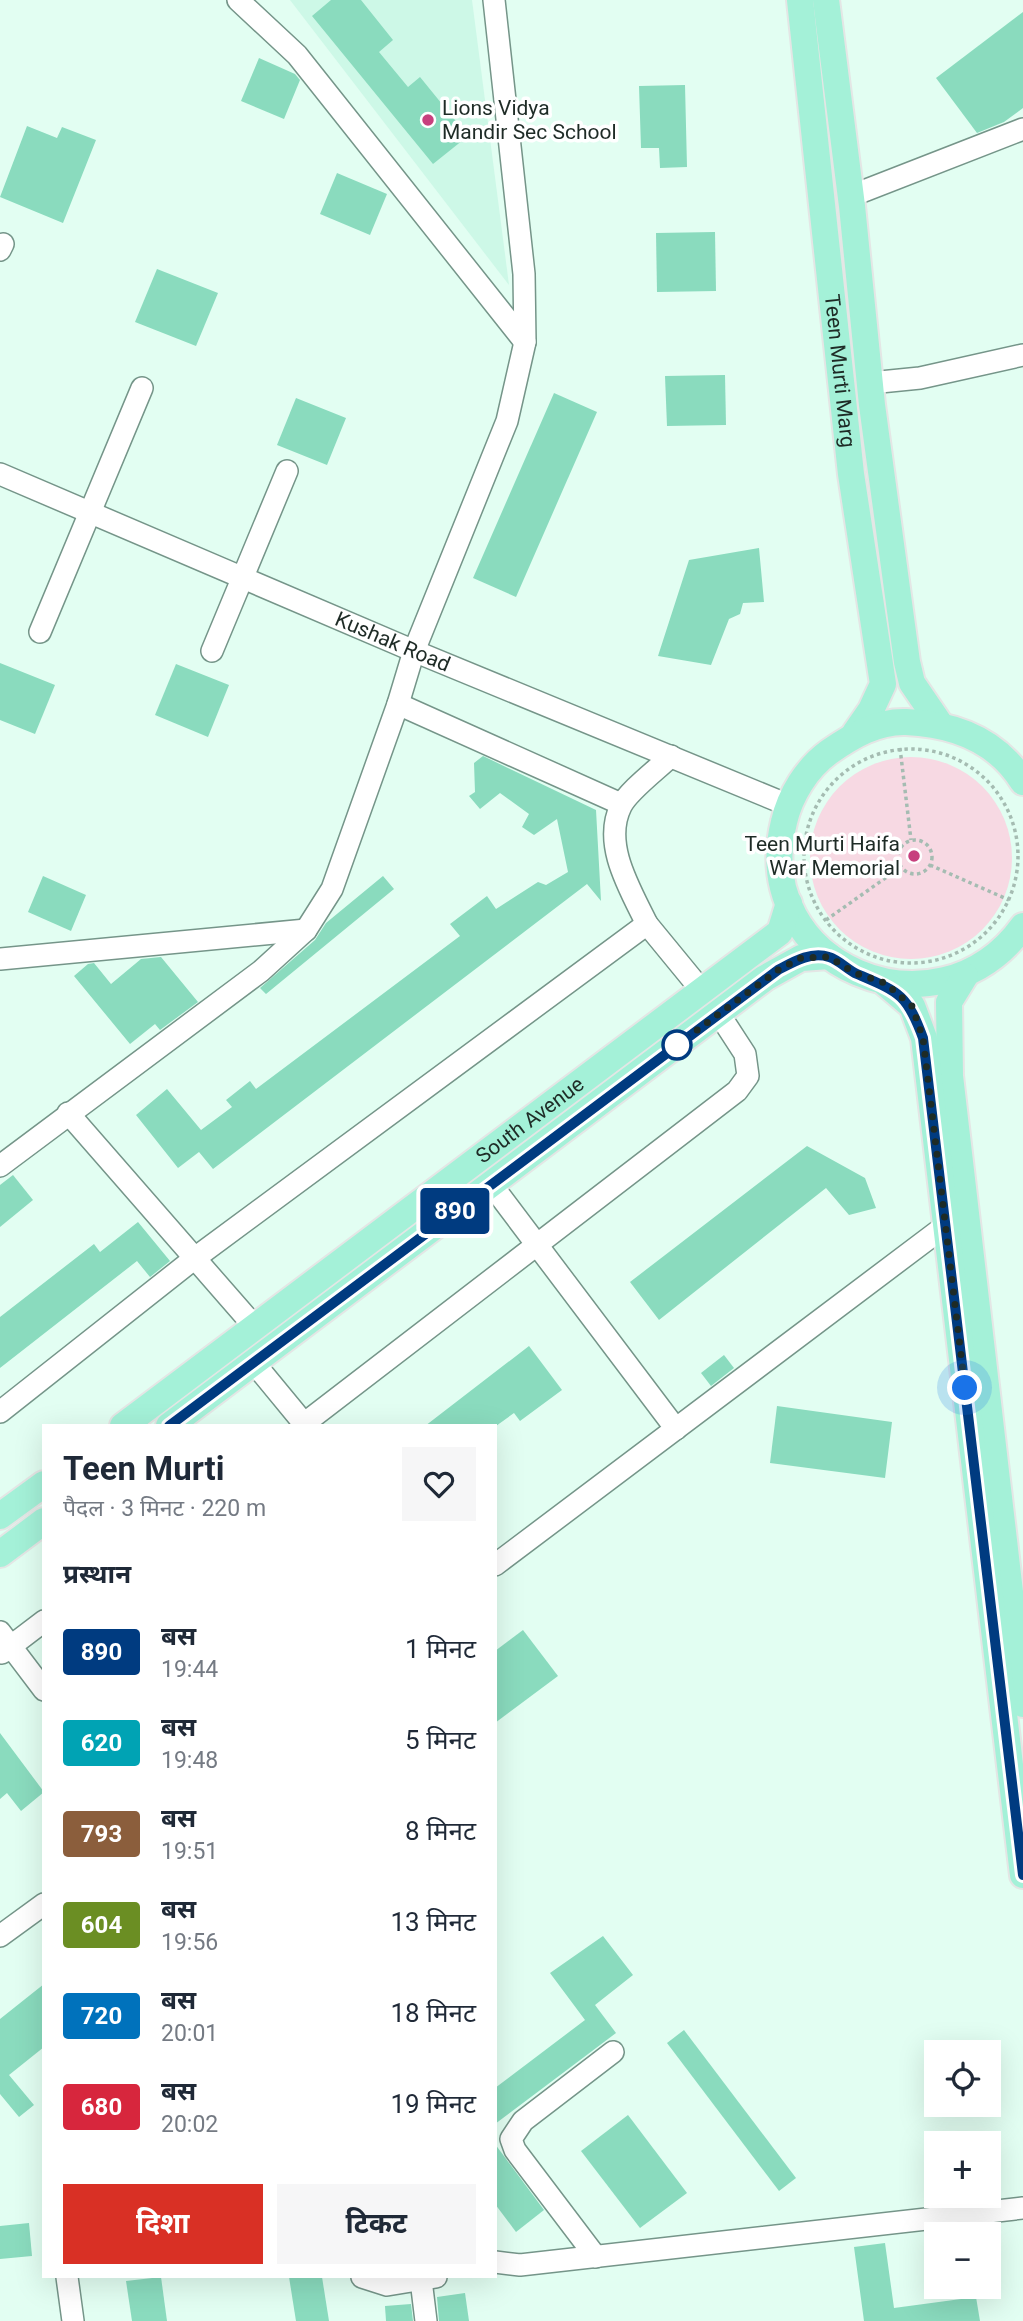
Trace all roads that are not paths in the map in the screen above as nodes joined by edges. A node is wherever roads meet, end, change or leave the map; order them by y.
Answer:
1 (238, 0) edge
2 (494, 0) edge
3 (800, 0) edge
4 (826, 0) edge
5 (1023, 129) edge
6 (851, 196) junction
7 (525, 342) junction
8 (1023, 355) edge
9 (870, 383) junction
10 (142, 388) dead end
11 (287, 471) dead end
12 (0, 474) edge
13 (90, 512) junction
14 (243, 577) junction
15 (40, 632) dead end
16 (212, 651) dead end
17 (414, 652) junction
18 (398, 704) junction
19 (940, 724) junction
20 (855, 733) junction
21 (671, 756) junction
22 (1023, 780) edge
23 (621, 804) junction
24 (788, 805) junction
25 (789, 903) junction
26 (647, 924) junction
27 (306, 930) junction
28 (1020, 935) edge
29 (829, 957) junction
30 (0, 959) edge
31 (965, 975) junction
32 (885, 983) junction
33 (702, 992) junction
34 (719, 1014) junction
35 (68, 1113) junction
36 (0, 1166) edge
37 (491, 1184) junction
38 (945, 1226) junction
39 (539, 1244) junction
40 (195, 1258) junction
41 (254, 1326) junction
42 (254, 1363) junction
43 (0, 1412) edge
44 (126, 1424) edge
45 (172, 1424) edge
46 (302, 1424) edge
47 (304, 1424) edge
48 (676, 1429) junction
49 (42, 1485) edge
50 (0, 1516) edge
51 (42, 1522) edge
52 (0, 1554) edge
53 (497, 1563) edge
54 (42, 1622) edge
55 (4, 1644) edge
56 (42, 1688) edge
57 (1023, 1704) edge
58 (1023, 1874) edge
59 (42, 1905) edge
60 (0, 1936) edge
61 (613, 2052) dead end
62 (1023, 2208) edge
63 (596, 2257) junction
64 (497, 2263) edge
65 (67, 2278) edge
66 (365, 2278) edge
67 (428, 2278) edge
68 (73, 2321) edge
69 (426, 2321) edge

1 - 7 street
2 - 7 street
3 - 20 main road, Teen Murti Marg
4 - 6 main road, Teen Murti Marg
5 - 6 street
6 - 9 main road, Teen Murti Marg
7 - 17 street
8 - 9 street
9 - 19 main road, Teen Murti Marg
10 - 13 street
11 - 14 street
12 - 13 street, Kushak Road
13 - 14 street, Kushak Road
13 - 15 street
14 - 16 street
14 - 17 street, Kushak Road
17 - 18 street
17 - 21 street, Kushak Road
18 - 23 street
18 - 27 street
19 - 20 main road
19 - 22 main road
20 - 24 main road
21 - 23 street
21 - 24 street, Kushak Road
23 - 26 street
24 - 25 main road
25 - 29 main road
25 - 33 main road, South Avenue
26 - 33 street
26 - 40 street
27 - 30 street
27 - 35 street
28 - 31 main road
29 - 32 main road
29 - 34 main road, South Avenue
31 - 32 main road
31 - 57 main road
32 - 38 main road
33 - 41 main road, South Avenue
34 - 37 main road, South Avenue
34 - 39 street
35 - 36 street
35 - 40 street
37 - 39 street
37 - 42 main road, South Avenue
38 - 48 street
38 - 58 main road
39 - 47 street
39 - 48 street
40 - 41 street
40 - 43 street
41 - 44 main road, South Avenue
42 - 45 main road, South Avenue
42 - 46 street
48 - 53 street
49 - 50 main road
51 - 52 main road
54 - 55 street
55 - 56 street
59 - 60 street
61 - 63 street
62 - 63 street
63 - 64 street
65 - 68 street
66 - 67 street
67 - 69 street

